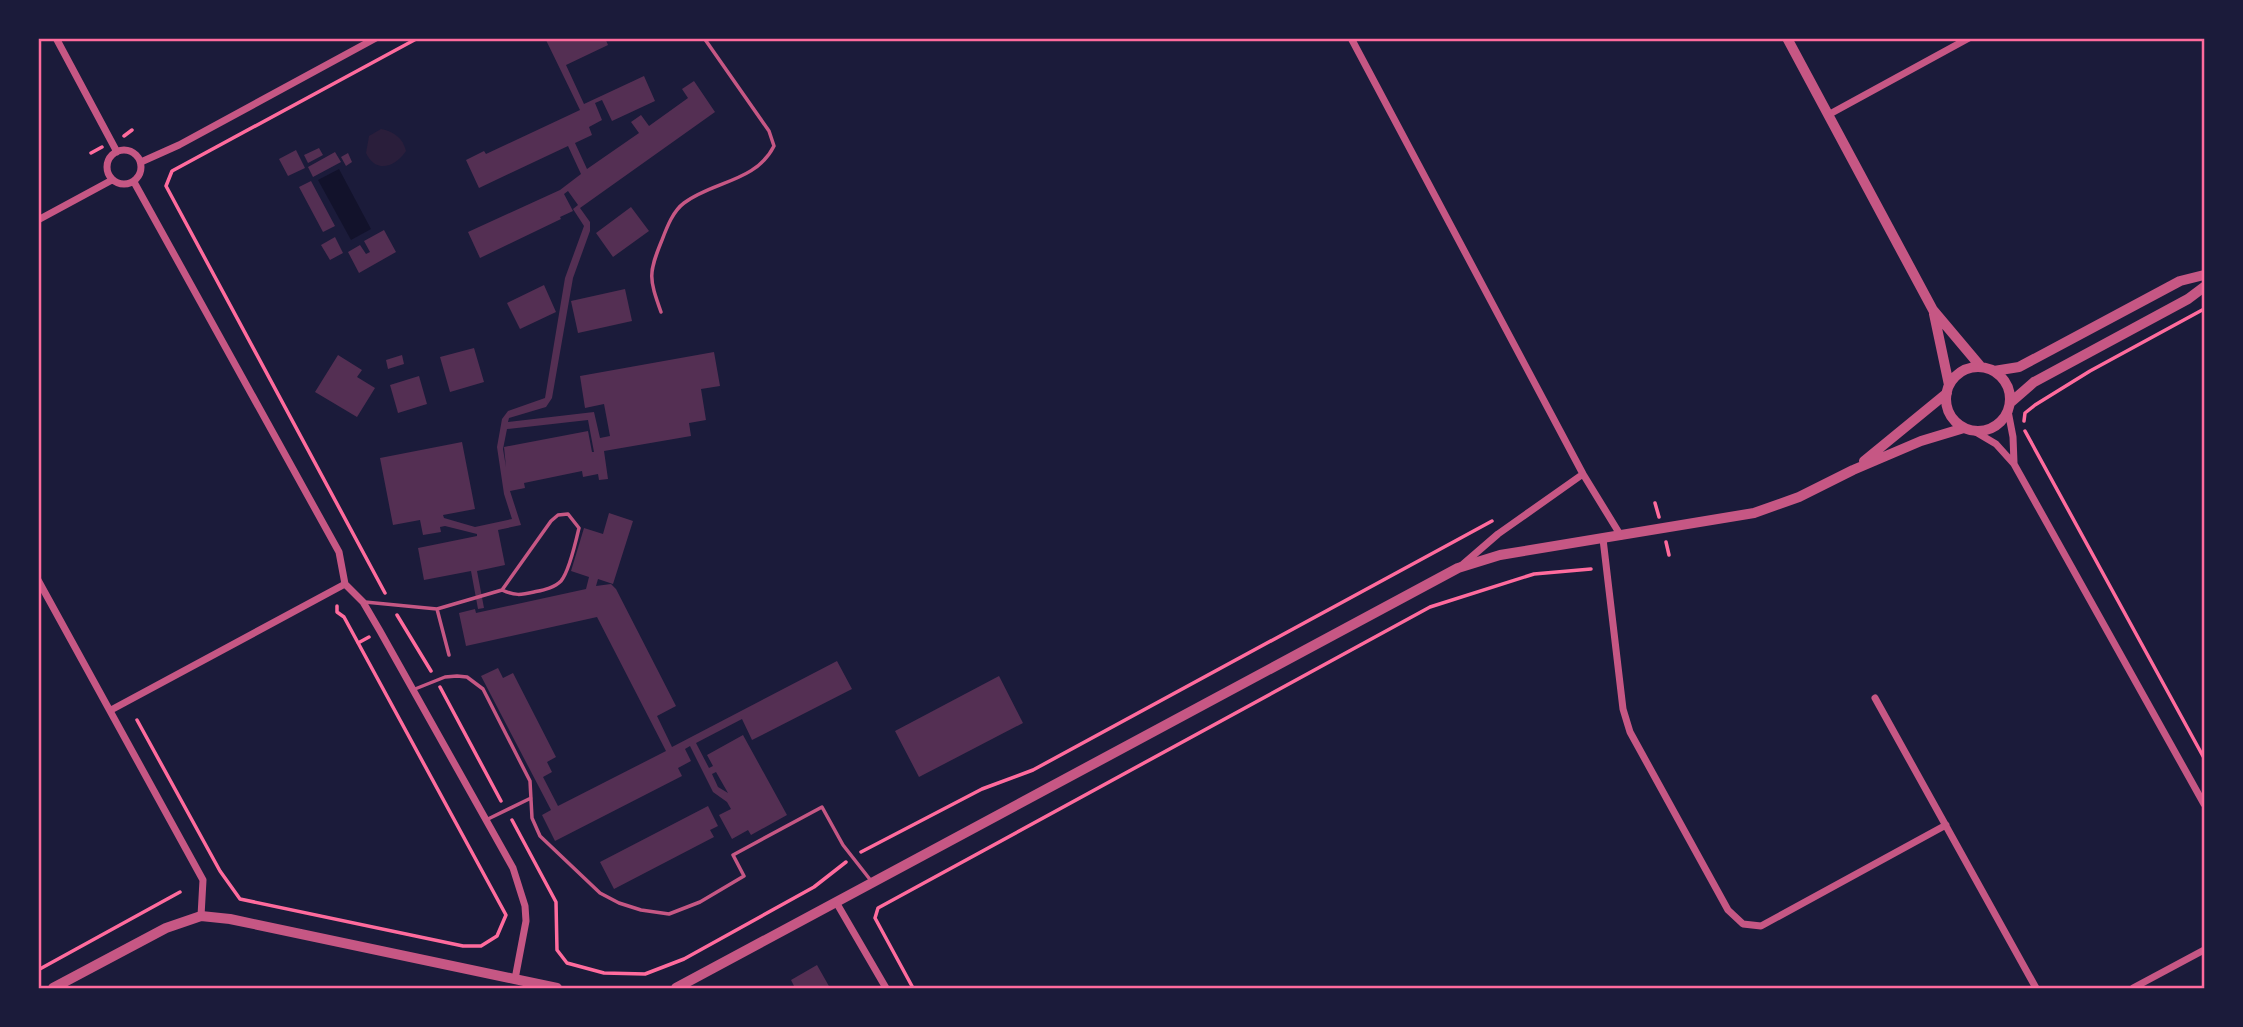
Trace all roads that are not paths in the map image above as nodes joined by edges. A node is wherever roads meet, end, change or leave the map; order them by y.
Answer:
1 (56, 38) edge
2 (704, 38) edge
3 (1351, 38) edge
4 (1787, 38) edge
5 (1969, 38) edge
6 (370, 40) edge
7 (1829, 115) junction
8 (117, 152) junction
9 (141, 162) junction
10 (112, 180) junction
11 (134, 181) junction
12 (38, 220) edge
13 (2204, 275) edge
14 (2204, 288) edge
15 (1933, 310) junction
16 (660, 312) dead end
17 (1981, 367) junction
18 (1994, 371) junction
19 (1948, 389) junction
20 (2009, 407) junction
21 (1969, 429) junction
22 (2014, 464) junction
23 (1853, 470) junction
24 (1583, 474) junction
25 (1621, 536) junction
26 (1604, 539) junction
27 (1458, 568) junction
28 (38, 580) edge
29 (345, 584) junction
30 (502, 590) junction
31 (363, 602) junction
32 (437, 609) junction
33 (449, 655) dead end
34 (415, 690) junction
35 (1875, 698) dead end
36 (111, 710) junction
37 (531, 798) junction
38 (2204, 804) edge
39 (486, 820) junction
40 (1946, 825) junction
41 (872, 882) junction
42 (836, 902) junction
43 (201, 916) junction
44 (2204, 950) edge
45 (514, 979) junction
46 (53, 989) edge
47 (557, 989) edge
48 (676, 989) edge
49 (886, 989) edge
50 (2036, 989) edge
51 (2133, 989) edge

1 - 8 street
2 - 16 lane
3 - 24 street
4 - 7 street
5 - 7 street
6 - 9 street
7 - 15 street
8 - 9 street
8 - 10 street
9 - 11 street
10 - 11 street
10 - 12 street
11 - 29 street
13 - 18 street
14 - 20 street
15 - 17 street
15 - 19 street
17 - 18 street
17 - 19 street
18 - 20 street
19 - 21 street
19 - 23 street
20 - 21 street
20 - 22 street
21 - 22 street
21 - 23 street
22 - 38 street
23 - 25 street
24 - 25 street
24 - 27 street
25 - 26 street
26 - 27 street
26 - 40 street
27 - 41 street
28 - 36 street
29 - 31 street
29 - 36 street
30 - 30 lane
30 - 32 lane
31 - 32 lane
31 - 34 street
32 - 33 lane
34 - 37 lane
34 - 39 street
35 - 40 street
36 - 43 street
37 - 39 lane
37 - 41 lane
39 - 45 street
40 - 50 street
41 - 42 street
42 - 48 street
42 - 49 street
43 - 45 street
43 - 46 street
44 - 51 street
45 - 47 street

